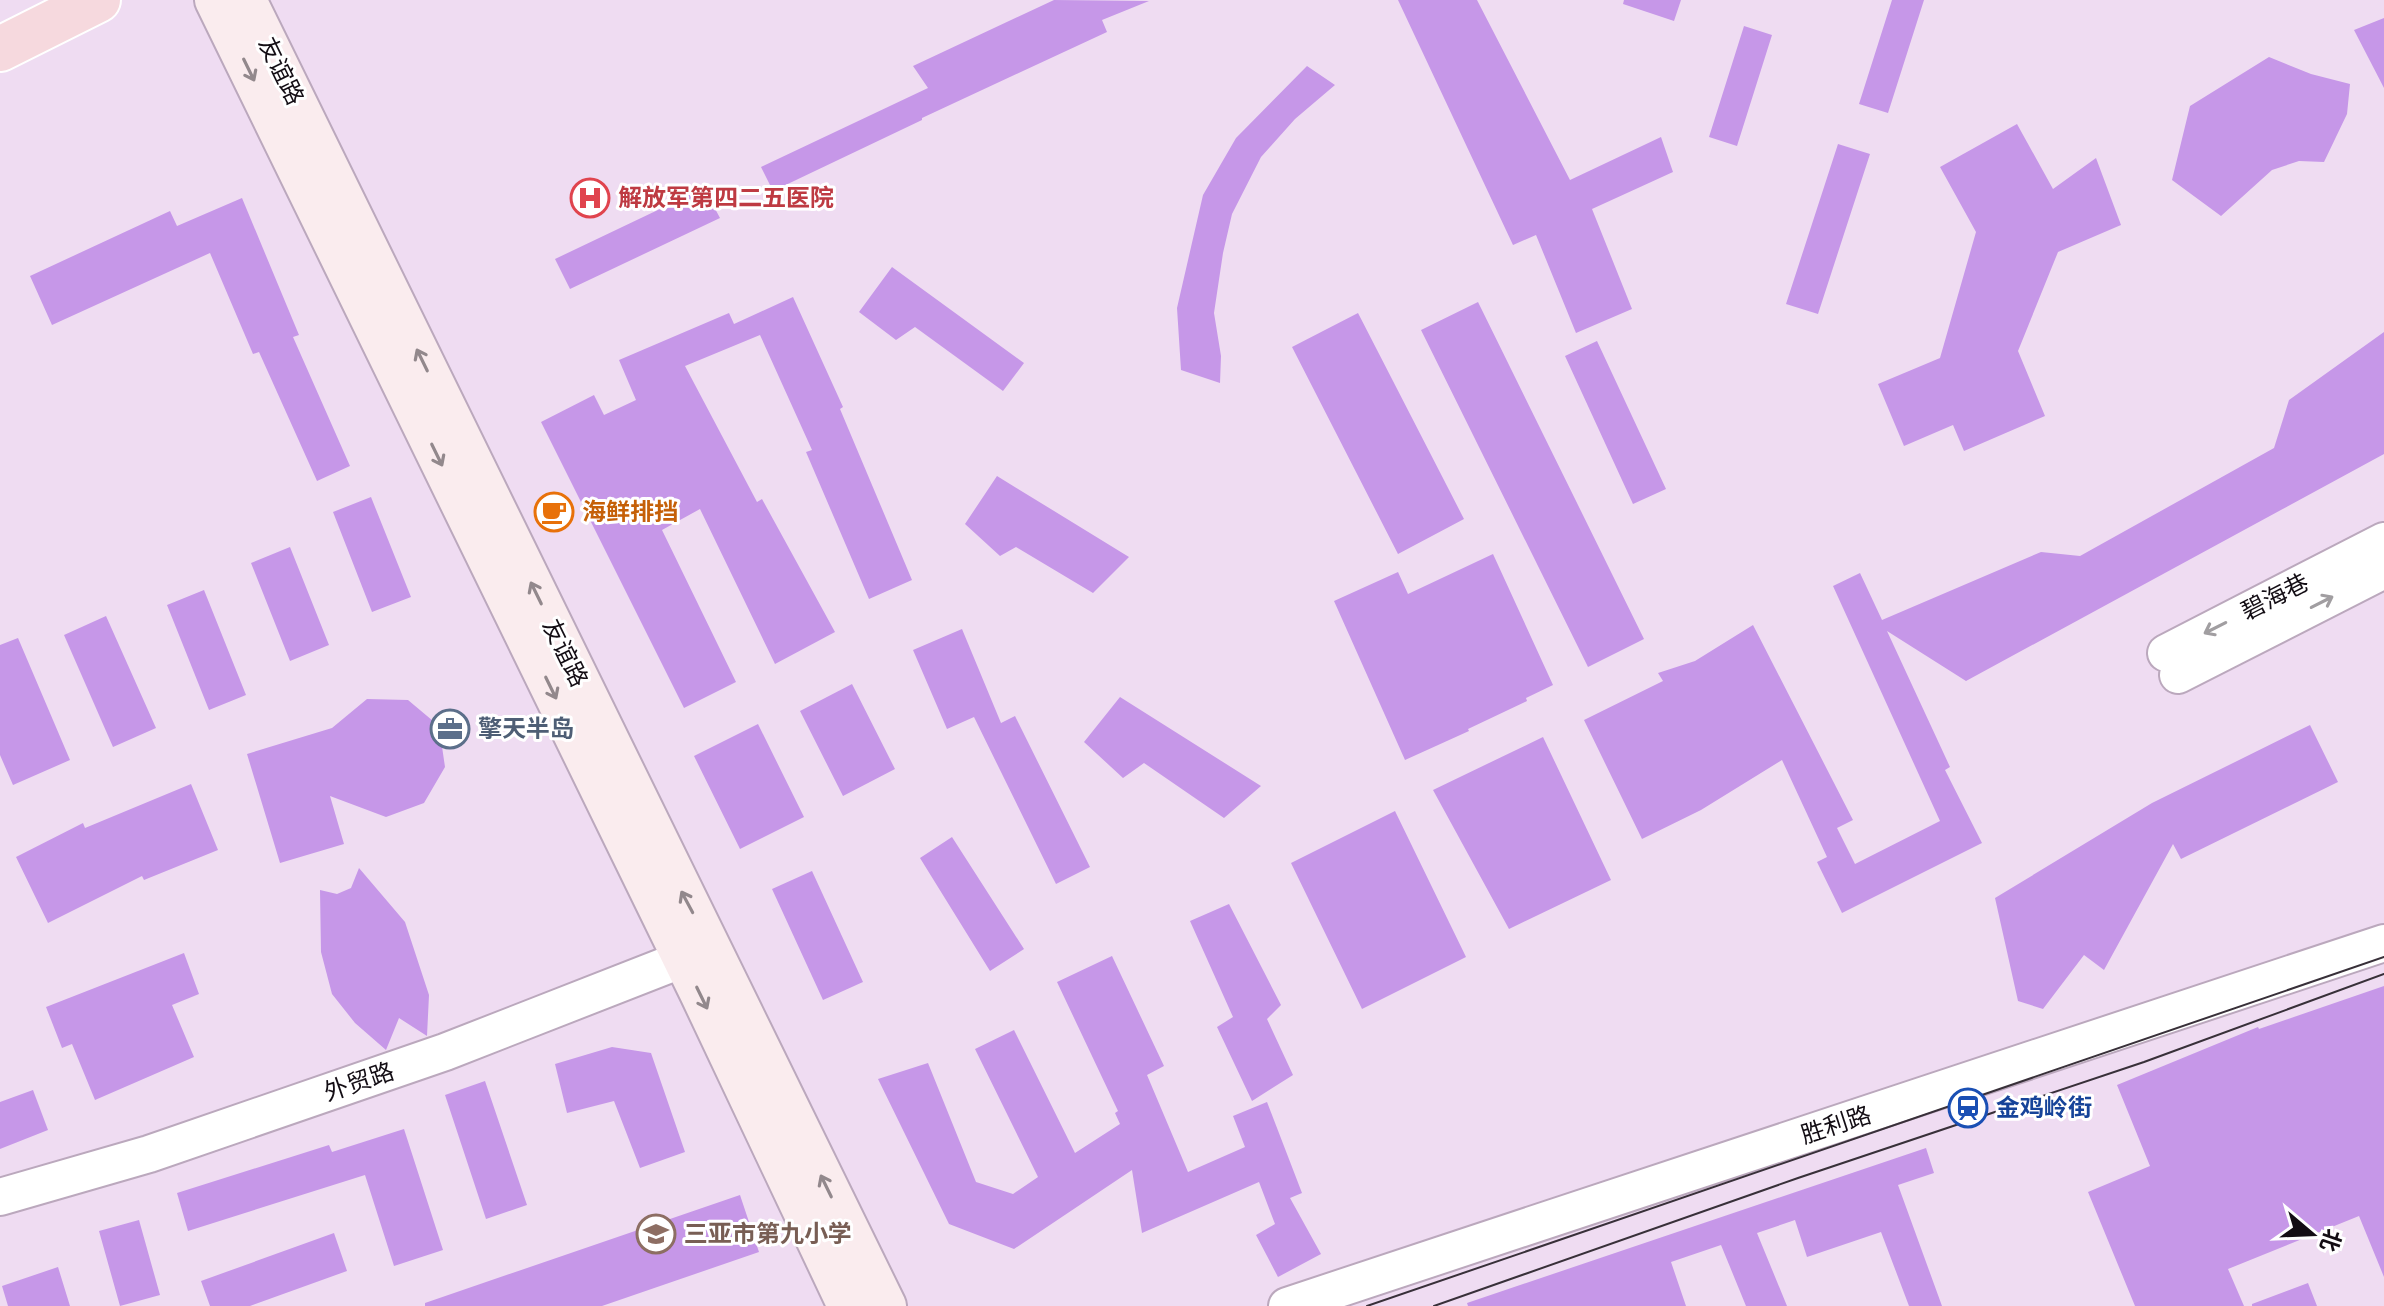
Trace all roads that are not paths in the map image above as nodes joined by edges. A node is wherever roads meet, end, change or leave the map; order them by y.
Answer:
1 (41, 0) edge
2 (98, 0) edge
3 (215, 0) edge
4 (246, 0) edge
5 (0, 21) edge
6 (0, 49) edge
7 (2384, 541) edge
8 (2384, 570) edge
9 (2384, 943) edge
10 (696, 952) junction
11 (0, 1197) edge
12 (848, 1306) edge
13 (886, 1306) edge
14 (1287, 1306) edge

1 - 5 main road
2 - 6 main road
3 -> 10 main road, 友谊路
10 -> 4 main road, 友谊路
7 -> 8 street, 碧海巷
9 - 14 street, 胜利路
10 - 11 street, 外贸路
10 -> 12 main road, 友谊路
13 -> 10 main road, 友谊路

